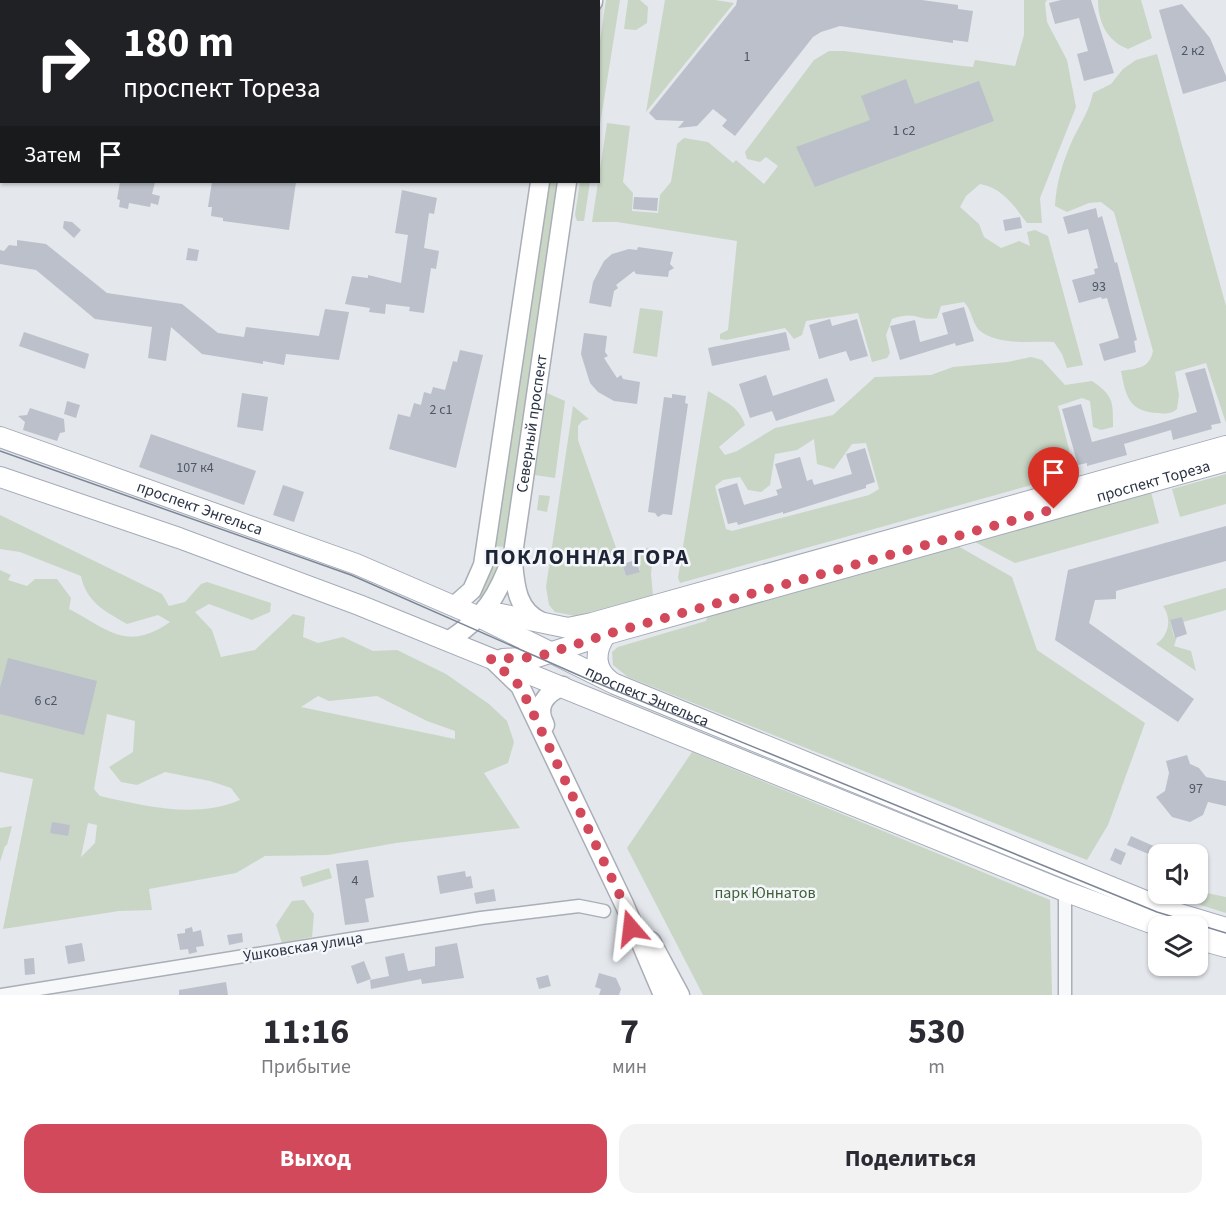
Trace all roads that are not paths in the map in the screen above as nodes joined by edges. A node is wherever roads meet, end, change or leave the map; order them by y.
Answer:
1 (530, 183) edge
2 (540, 183) edge
3 (567, 183) edge
4 (536, 205) junction
5 (0, 437) edge
6 (1226, 446) edge
7 (1226, 460) edge
8 (0, 477) edge
9 (513, 554) junction
10 (454, 606) junction
11 (479, 617) junction
12 (549, 626) junction
13 (606, 634) junction
14 (448, 641) junction
15 (550, 652) junction
16 (491, 659) junction
17 (615, 684) junction
18 (563, 686) junction
19 (1040, 857) junction
20 (1032, 877) junction
21 (1067, 892) junction
22 (625, 906) junction
23 (604, 911) dead end
24 (1148, 922) edge
25 (1226, 928) edge
26 (1208, 942) edge
27 (1226, 947) edge
28 (2, 995) edge
29 (649, 995) edge
30 (663, 995) edge
31 (680, 995) edge
32 (1065, 995) edge

1 - 4 street
2 - 4 main road, Северный проспект
3 - 9 main road, Северный проспект
4 - 10 main road, Северный проспект
5 - 10 main road, проспект Энгельса
6 - 12 main road, проспект Тореза
7 - 13 main road, проспект Тореза
8 - 14 main road, проспект Энгельса
9 - 11 main road, Северный проспект
9 - 12 main road
10 - 11 main road, проспект Энгельса
11 - 12 main road, проспект Тореза
11 - 14 main road, Северный проспект
11 - 15 main road, проспект Энгельса
13 - 15 main road, проспект Тореза
13 - 17 main road
14 - 16 main road, проспект Энгельса
15 - 16 main road, проспект Тореза
15 - 17 main road, проспект Энгельса
16 - 18 main road, проспект Энгельса
16 - 22 main road
17 - 19 main road, проспект Энгельса
18 - 20 main road, проспект Энгельса
18 - 31 main road
19 - 20 main road
19 - 25 main road, проспект Энгельса
20 - 21 main road, проспект Энгельса
21 - 24 main road, проспект Энгельса
21 - 32 street
22 - 29 main road
22 - 30 main road
23 - 28 street, Ушковская улица
26 - 27 main road

